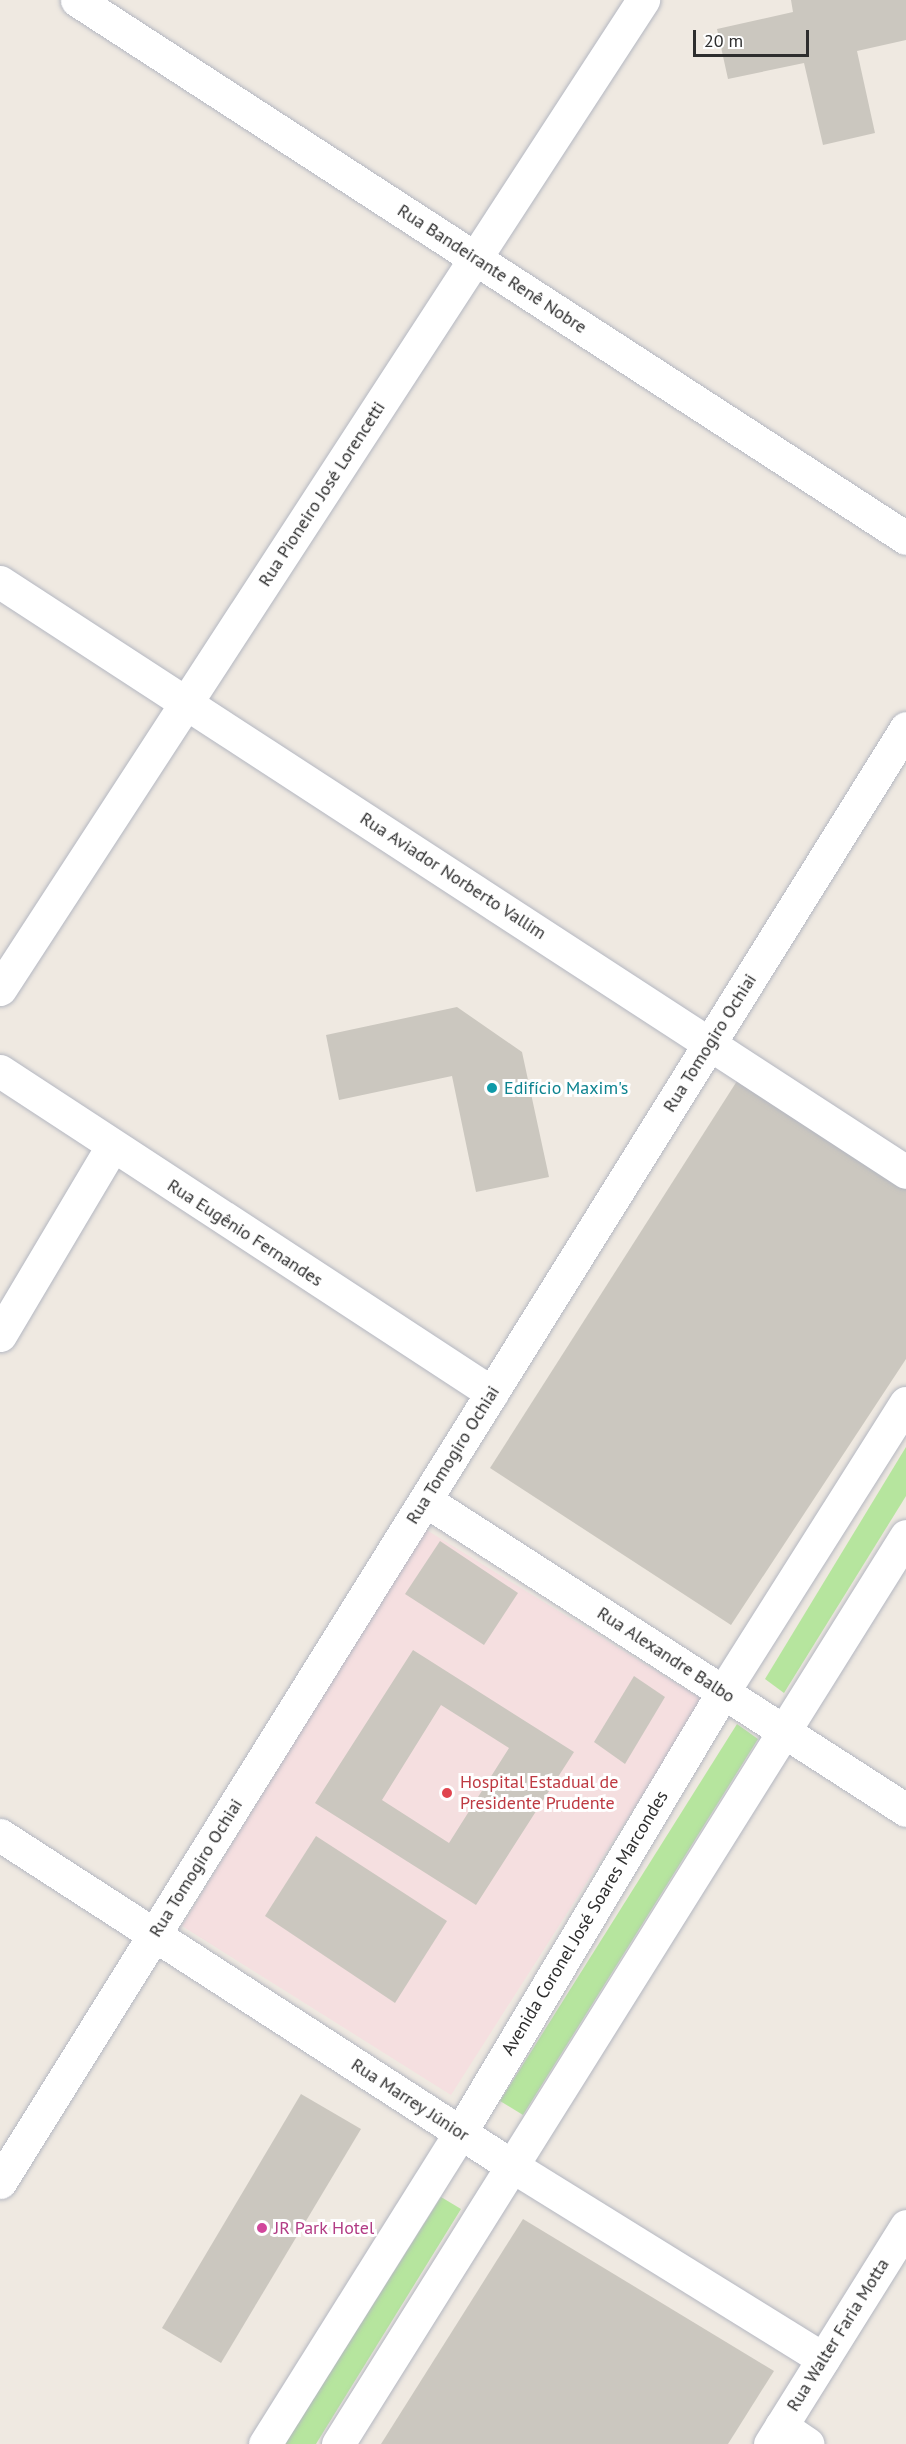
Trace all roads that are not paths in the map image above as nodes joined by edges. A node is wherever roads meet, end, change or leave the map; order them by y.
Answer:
1 (77, 0) edge
2 (643, 0) edge
3 (475, 258) junction
4 (906, 538) edge
5 (0, 582) edge
6 (186, 703) junction
7 (906, 728) edge
8 (0, 988) edge
9 (710, 1043) junction
10 (0, 1071) edge
11 (112, 1146) junction
12 (906, 1172) edge
13 (0, 1335) edge
14 (492, 1393) junction
15 (906, 1403) edge
16 (425, 1500) junction
17 (906, 1536) edge
18 (723, 1692) junction
19 (784, 1731) junction
20 (906, 1810) edge
21 (0, 1834) edge
22 (154, 1934) junction
23 (460, 2133) junction
24 (512, 2166) junction
25 (0, 2182) edge
26 (906, 2226) edge
27 (823, 2359) junction
28 (776, 2435) edge
29 (265, 2444) edge
30 (338, 2444) edge
31 (808, 2444) edge

1 - 3 street, Rua Bandeirante Renê Nobre
2 - 3 street, Rua Pioneiro José Lorencetti
3 - 4 street, Rua Bandeirante Renê Nobre
3 - 6 street, Rua Pioneiro José Lorencetti
5 - 6 street, Rua Aviador Norberto Vallim
6 - 8 street, Rua Pioneiro José Lorencetti
6 - 9 street, Rua Aviador Norberto Vallim
7 - 9 street, Rua Tomogiro Ochiai
9 - 12 street, Rua Aviador Norberto Vallim
9 - 14 street, Rua Tomogiro Ochiai
10 - 11 street, Rua Eugênio Fernandes
11 - 13 street
11 - 14 street, Rua Eugênio Fernandes
14 - 16 street, Rua Tomogiro Ochiai
15 - 18 street, Avenida Coronel José Soares Marcondes
16 - 18 street, Rua Alexandre Balbo
16 - 22 street, Rua Tomogiro Ochiai
17 - 19 street
18 - 19 street, Rua Alexandre Balbo
18 - 23 street, Avenida Coronel José Soares Marcondes
19 - 20 street, Rua Alexandre Balbo
19 - 24 street
21 - 22 street, Rua Marrey Júnior
22 - 23 street, Rua Marrey Júnior
22 - 25 street, Rua Tomogiro Ochiai
23 - 24 street, Rua Marrey Júnior
23 - 29 street, Avenida Coronel José Soares Marcondes
24 - 27 street, Rua Marrey Júnior
24 - 30 street
26 - 27 street, Rua Walter Faria Motta
27 - 28 street, Rua Walter Faria Motta
28 - 31 street

